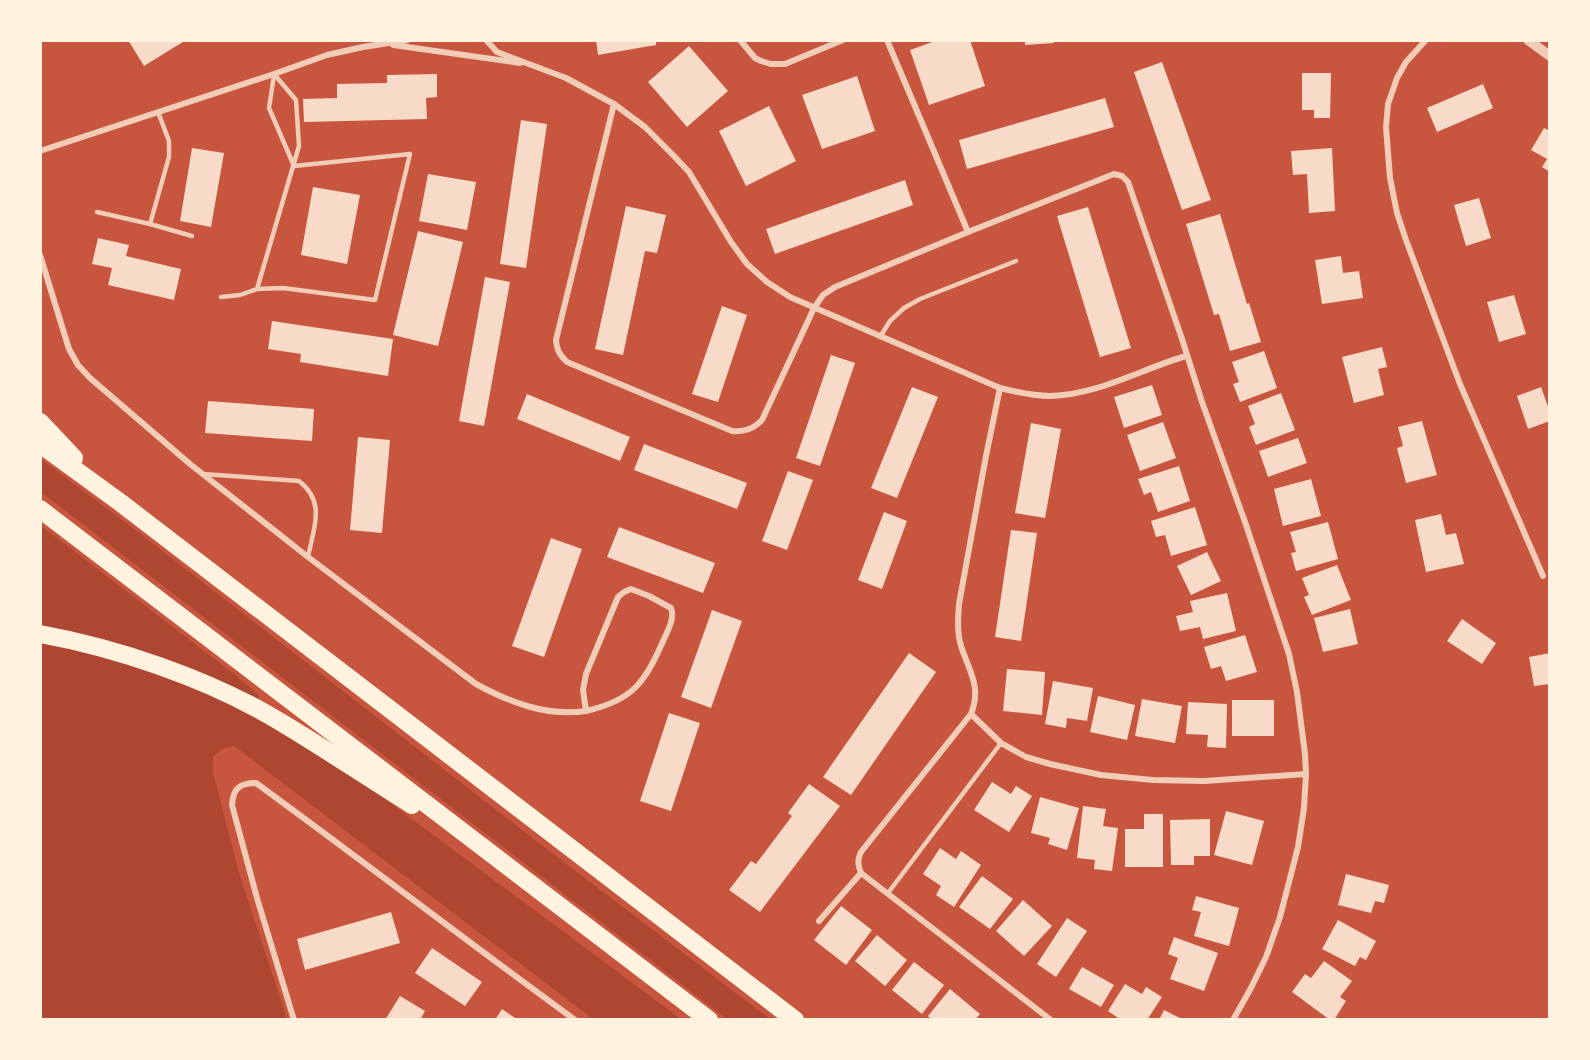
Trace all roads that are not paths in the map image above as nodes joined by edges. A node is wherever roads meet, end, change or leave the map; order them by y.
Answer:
1 (408, 40) edge
2 (486, 40) edge
3 (740, 40) edge
4 (843, 40) edge
5 (887, 40) edge
6 (1426, 40) edge
7 (1528, 40) edge
8 (383, 44) junction
9 (1550, 56) edge
10 (533, 65) junction
11 (274, 74) junction
12 (614, 104) junction
13 (158, 112) junction
14 (40, 151) edge
15 (294, 166) junction
16 (97, 212) dead end
17 (150, 224) junction
18 (968, 231) junction
19 (192, 236) dead end
20 (40, 255) edge
21 (1016, 261) dead end
22 (257, 289) junction
23 (221, 297) dead end
24 (814, 308) junction
25 (880, 337) junction
26 (1186, 356) junction
27 (1000, 388) junction
28 (40, 422) edge
29 (40, 444) edge
30 (203, 474) junction
31 (121, 503) junction
32 (40, 509) edge
33 (309, 557) junction
34 (1543, 576) dead end
35 (40, 634) edge
36 (586, 711) junction
37 (971, 714) junction
38 (1001, 743) junction
39 (1305, 774) junction
40 (514, 870) junction
41 (861, 873) junction
42 (888, 893) junction
43 (819, 921) dead end
44 (294, 1020) edge
45 (575, 1020) edge
46 (709, 1020) edge
47 (795, 1020) edge
48 (1052, 1020) edge
49 (1233, 1020) edge

1 - 8 street
2 - 10 street
3 - 4 street
5 - 18 street
6 - 34 street
7 - 9 street
8 - 10 street
8 - 11 street
10 - 12 street
11 - 13 street
11 - 15 lane
11 - 15 lane
12 - 24 street
12 - 24 street
13 - 14 street
13 - 17 lane
15 - 22 lane
15 - 22 lane
16 - 17 lane
17 - 19 lane
18 - 24 street
18 - 26 street
20 - 30 street
21 - 25 lane
22 - 23 lane
24 - 25 street
25 - 27 street
26 - 27 street
26 - 39 street
27 - 37 street
28 - 31 highway
29 - 31 highway
30 - 33 street
30 - 33 lane
31 - 47 highway
32 - 40 highway
33 - 36 street
35 - 40 highway
36 - 36 street
37 - 38 street
37 - 41 street
38 - 39 street
38 - 42 lane
39 - 49 street
40 - 46 highway
41 - 42 street
41 - 43 street
42 - 48 street
44 - 45 street

